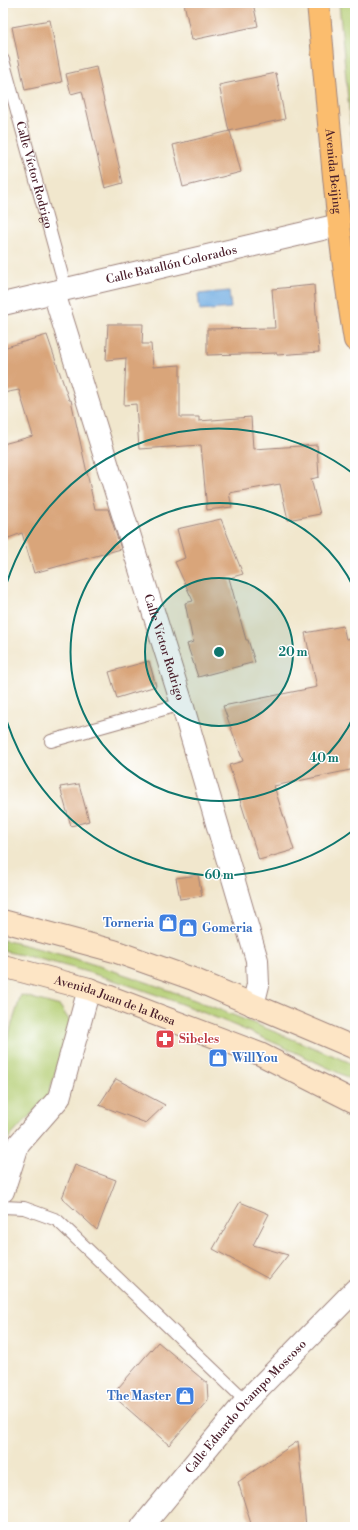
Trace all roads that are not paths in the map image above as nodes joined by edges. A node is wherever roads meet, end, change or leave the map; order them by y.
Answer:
1 (318, 3) edge
2 (3, 60) edge
3 (339, 225) junction
4 (60, 291) junction
5 (3, 304) edge
6 (355, 340) edge
7 (182, 704) junction
8 (51, 741) dead end
9 (3, 921) edge
10 (3, 966) edge
11 (89, 989) junction
12 (253, 1005) junction
13 (355, 1048) edge
14 (355, 1102) edge
15 (3, 1191) edge
16 (3, 1207) edge
17 (355, 1290) edge
18 (246, 1401) junction
19 (142, 1527) edge

1 - 3 main road, Avenida Beijing
2 - 4 lane, Calle Víctor Rodrigo
3 - 4 street, Calle Batallón Colorados
3 - 6 main road, Avenida Beijing
4 - 5 street, Calle Batallón Colorados
4 - 7 street, Calle Víctor Rodrigo
7 - 8 lane
7 - 12 street, Calle Víctor Rodrigo
9 - 12 main road
10 - 11 main road, Avenida Juan de la Rosa
11 - 14 main road, Avenida Juan de la Rosa
11 - 15 street
12 - 13 main road
16 - 18 lane
17 - 18 street, Calle Eduardo Ocampo Moscoso
18 - 19 street, Calle Eduardo Ocampo Moscoso

